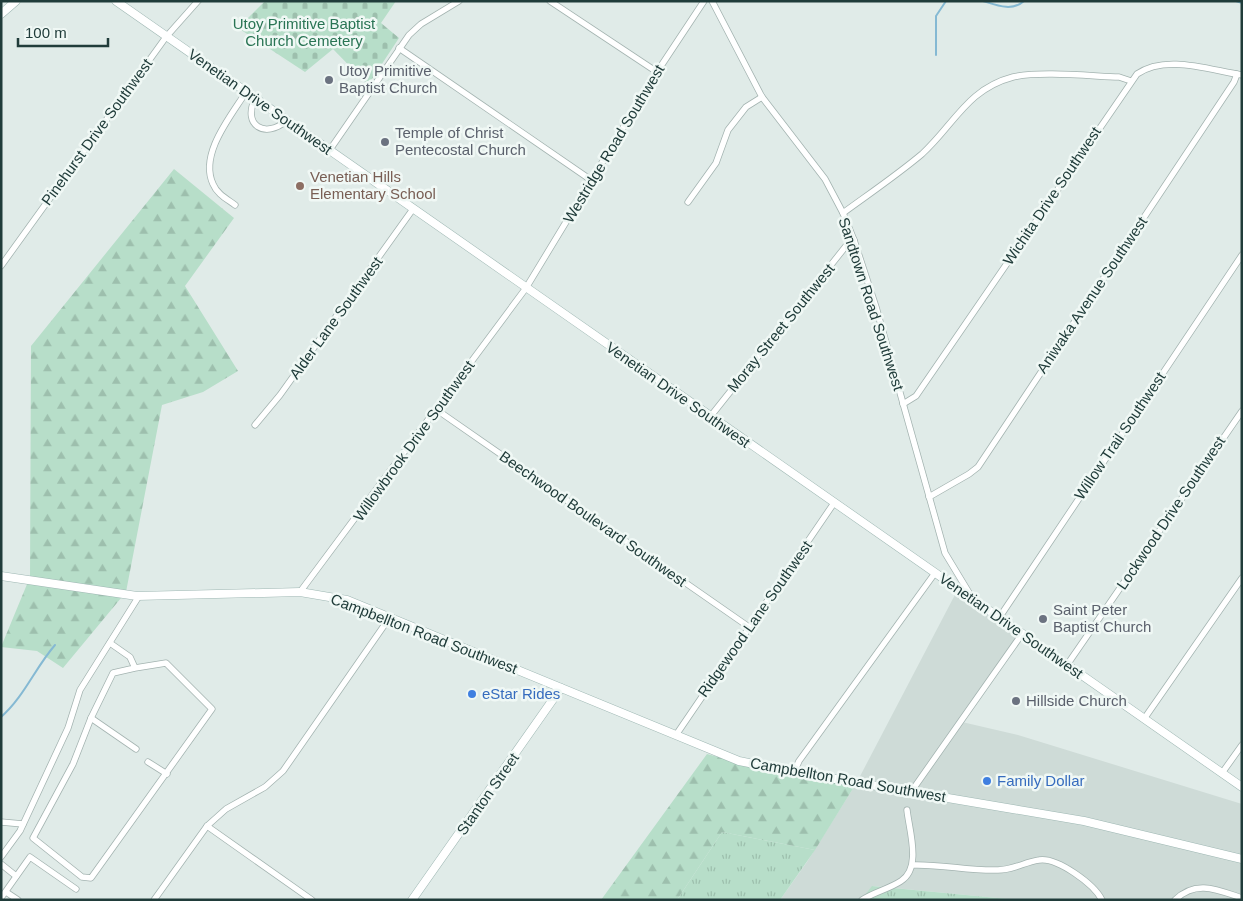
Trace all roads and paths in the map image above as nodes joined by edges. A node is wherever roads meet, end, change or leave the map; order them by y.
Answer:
1 (16, 1) edge
2 (116, 1) edge
3 (198, 1) edge
4 (459, 1) edge
5 (550, 1) edge
6 (704, 1) edge
7 (712, 1) edge
8 (1, 14) edge
9 (166, 37) junction
10 (399, 48) junction
11 (657, 72) junction
12 (1239, 74) edge
13 (1130, 81) junction
14 (246, 92) junction
15 (762, 97) junction
16 (255, 99) junction
17 (286, 121) junction
18 (329, 151) junction
19 (591, 180) junction
20 (688, 202) dead end
21 (235, 205) dead end
22 (413, 209) junction
23 (843, 213) junction
24 (854, 240) junction
25 (1242, 255) edge
26 (1, 266) edge
27 (526, 288) junction
28 (903, 404) junction
29 (437, 410) junction
30 (1242, 411) edge
31 (710, 417) junction
32 (255, 425) dead end
33 (929, 497) junction
34 (834, 503) junction
35 (935, 573) junction
36 (1, 576) edge
37 (1242, 578) edge
38 (300, 592) junction
39 (139, 596) junction
40 (974, 600) junction
41 (390, 617) junction
42 (999, 618) junction
43 (749, 627) junction
44 (1022, 634) junction
45 (110, 643) junction
46 (1067, 665) junction
47 (135, 668) junction
48 (561, 688) junction
49 (91, 718) junction
50 (1144, 719) junction
51 (676, 735) junction
52 (1242, 745) edge
53 (136, 749) dead end
54 (148, 762) dead end
55 (794, 772) junction
56 (1222, 773) junction
57 (167, 774) junction
58 (1242, 787) edge
59 (911, 792) junction
60 (907, 810) dead end
61 (1, 822) edge
62 (23, 824) junction
63 (207, 826) junction
64 (1, 857) edge
65 (1242, 859) edge
66 (1, 864) edge
67 (913, 865) junction
68 (16, 876) junction
69 (76, 890) dead end
70 (6, 892) junction
71 (1, 898) edge
72 (1242, 898) edge
73 (18, 900) edge
74 (154, 900) edge
75 (312, 900) edge
76 (412, 900) edge
77 (862, 900) edge
78 (1102, 900) edge
79 (1174, 900) edge

1 - 8 street
2 - 9 street, Venetian Drive Southwest
3 - 9 street, Pinehurst Drive Southwest
4 - 10 street
5 - 11 street
6 - 11 street, Westridge Road Southwest
7 - 15 street, Sandtown Road Southwest
9 - 14 street, Venetian Drive Southwest
9 - 26 street, Pinehurst Drive Southwest
10 - 18 street
10 - 19 street
11 - 19 street, Westridge Road Southwest
12 - 13 street, Wichita Drive Southwest
12 - 33 street, Aniwaka Avenue Southwest
13 - 23 street
13 - 28 street, Wichita Drive Southwest
14 - 16 street, Venetian Drive Southwest
14 - 21 street
15 - 20 street
15 - 23 street, Sandtown Road Southwest
16 - 17 street, Venetian Drive Southwest
16 - 17 street
17 - 18 street, Venetian Drive Southwest
18 - 22 street, Venetian Drive Southwest
19 - 27 street, Westridge Road Southwest
22 - 27 street, Venetian Drive Southwest
22 - 32 street, Alder Lane Southwest
23 - 24 street, Sandtown Road Southwest
24 - 28 street, Sandtown Road Southwest
24 - 31 street, Moray Street Southwest
25 - 42 street, Willow Trail Southwest
27 - 29 street, Willowbrook Drive Southwest
27 - 31 street, Venetian Drive Southwest
28 - 33 street, Sandtown Road Southwest
29 - 38 street, Willowbrook Drive Southwest
29 - 43 street, Beechwood Boulevard Southwest
30 - 46 street, Lockwood Drive Southwest
31 - 34 street, Venetian Drive Southwest
33 - 40 street, Sandtown Road Southwest
34 - 35 street, Venetian Drive Southwest
34 - 43 street, Ridgewood Lane Southwest
35 - 40 street, Venetian Drive Southwest
35 - 55 street
36 - 39 street, Campbellton Road Southwest
37 - 50 street
38 - 39 street, Campbellton Road Southwest
38 - 41 street, Campbellton Road Southwest
39 - 45 street
40 - 42 street, Venetian Drive Southwest
41 - 48 street, Campbellton Road Southwest
41 - 63 street
42 - 44 street, Venetian Drive Southwest
43 - 51 street, Ridgewood Lane Southwest
44 - 46 street, Venetian Drive Southwest
44 - 59 street
45 - 47 street
45 - 62 street
46 - 50 street, Venetian Drive Southwest
47 - 49 street
47 - 57 street
48 - 51 street, Campbellton Road Southwest
48 - 76 street, Stanton Street
49 - 53 street
49 - 57 street
50 - 56 street, Venetian Drive Southwest
51 - 55 street, Campbellton Road Southwest
52 - 56 street
54 - 57 street
55 - 59 street, Campbellton Road Southwest
56 - 58 street, Venetian Drive Southwest
59 - 65 street, Campbellton Road Southwest
60 - 67 street
61 - 62 street
62 - 64 street
63 - 74 street
63 - 75 street
66 - 68 street
67 - 77 street
67 - 78 street
68 - 69 street
68 - 70 street
70 - 71 street
70 - 73 street
72 - 79 street

